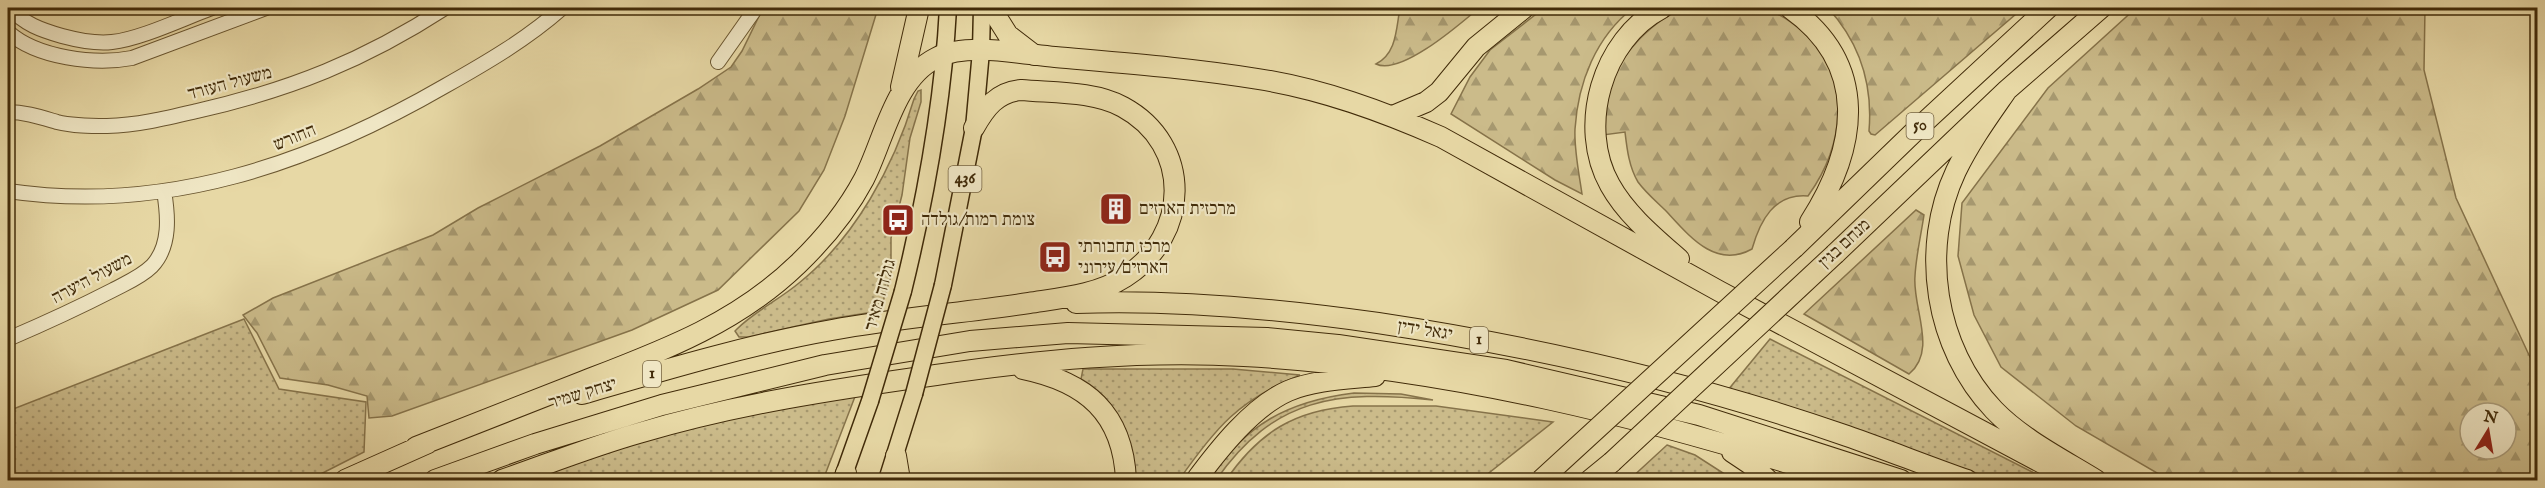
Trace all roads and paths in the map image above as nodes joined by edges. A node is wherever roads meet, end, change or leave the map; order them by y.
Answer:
1 (10, 8) edge
2 (212, 8) edge
3 (266, 8) edge
4 (445, 8) edge
5 (562, 8) edge
6 (756, 8) edge
7 (919, 8) edge
8 (948, 8) edge
9 (982, 8) edge
10 (991, 8) edge
11 (1524, 8) edge
12 (1662, 8) edge
13 (1790, 8) edge
14 (2048, 8) edge
15 (2101, 8) edge
16 (8, 32) edge
17 (981, 51) junction
18 (945, 54) junction
19 (1034, 55) junction
20 (718, 62) dead end
21 (2007, 90) junction
22 (897, 104) junction
23 (8, 112) edge
24 (1393, 116) junction
25 (974, 128) junction
26 (164, 191) junction
27 (8, 192) edge
28 (1794, 248) junction
29 (1719, 291) junction
30 (972, 312) junction
31 (8, 339) edge
32 (970, 341) joint
33 (999, 366) junction
34 (1398, 372) junction
35 (1706, 438) junction
36 (416, 447) junction
37 (896, 456) junction
38 (1612, 462) junction
39 (844, 478) edge
40 (345, 480) edge
41 (435, 480) edge
42 (502, 480) edge
43 (887, 480) edge
44 (900, 480) edge
45 (1126, 480) edge
46 (1196, 480) edge
47 (1541, 480) edge
48 (1590, 480) edge
49 (1598, 480) edge
50 (1768, 480) edge
51 (1842, 480) edge
52 (1901, 480) edge
53 (1967, 480) edge
54 (2074, 480) edge
55 (2096, 480) edge

1 - 2 street
3 - 16 street
4 - 23 street, משעול העזרד
5 - 26 street, החורש
6 - 20 street
7 - 22 highway
8 - 18 main road, גולדה מאיר / 436
9 - 17 main road, 436
10 - 19 highway
11 - 24 highway
12 - 29 highway
13 - 28 highway
14 - 28 highway, מנחם בגין / 50
15 - 21 highway, מנחם בגין / 50
17 - 18 highway
17 - 19 highway
17 - 25 main road, 436
18 - 22 highway
18 - 39 main road, גולדה מאיר / 436, bridge
19 - 24 highway
21 - 38 highway, מנחם בגין / 50, bridge
21 - 55 highway
22 - 36 highway
24 - 29 highway
25 - 30 highway
25 - 37 main road, 436, bridge
26 - 27 street, החורש
26 - 31 street, משעול היערה
28 - 47 highway, מנחם בגין / 50, bridge
29 - 54 highway
30 - 36 highway, יצחק שמיר / 1
30 - 53 highway, יגאל ידין / 1
32 - 41 highway, יצחק שמיר / 1
32 - 52 highway, יגאל ידין / 1
33 - 34 highway
33 - 42 highway
33 - 45 highway
34 - 35 highway
34 - 46 highway
35 - 50 highway
35 - 51 highway
36 - 40 highway, יצחק שמיר / 1
37 - 43 main road, 436
37 - 44 highway
38 - 48 highway, מנחם בגין / 50
38 - 49 highway

